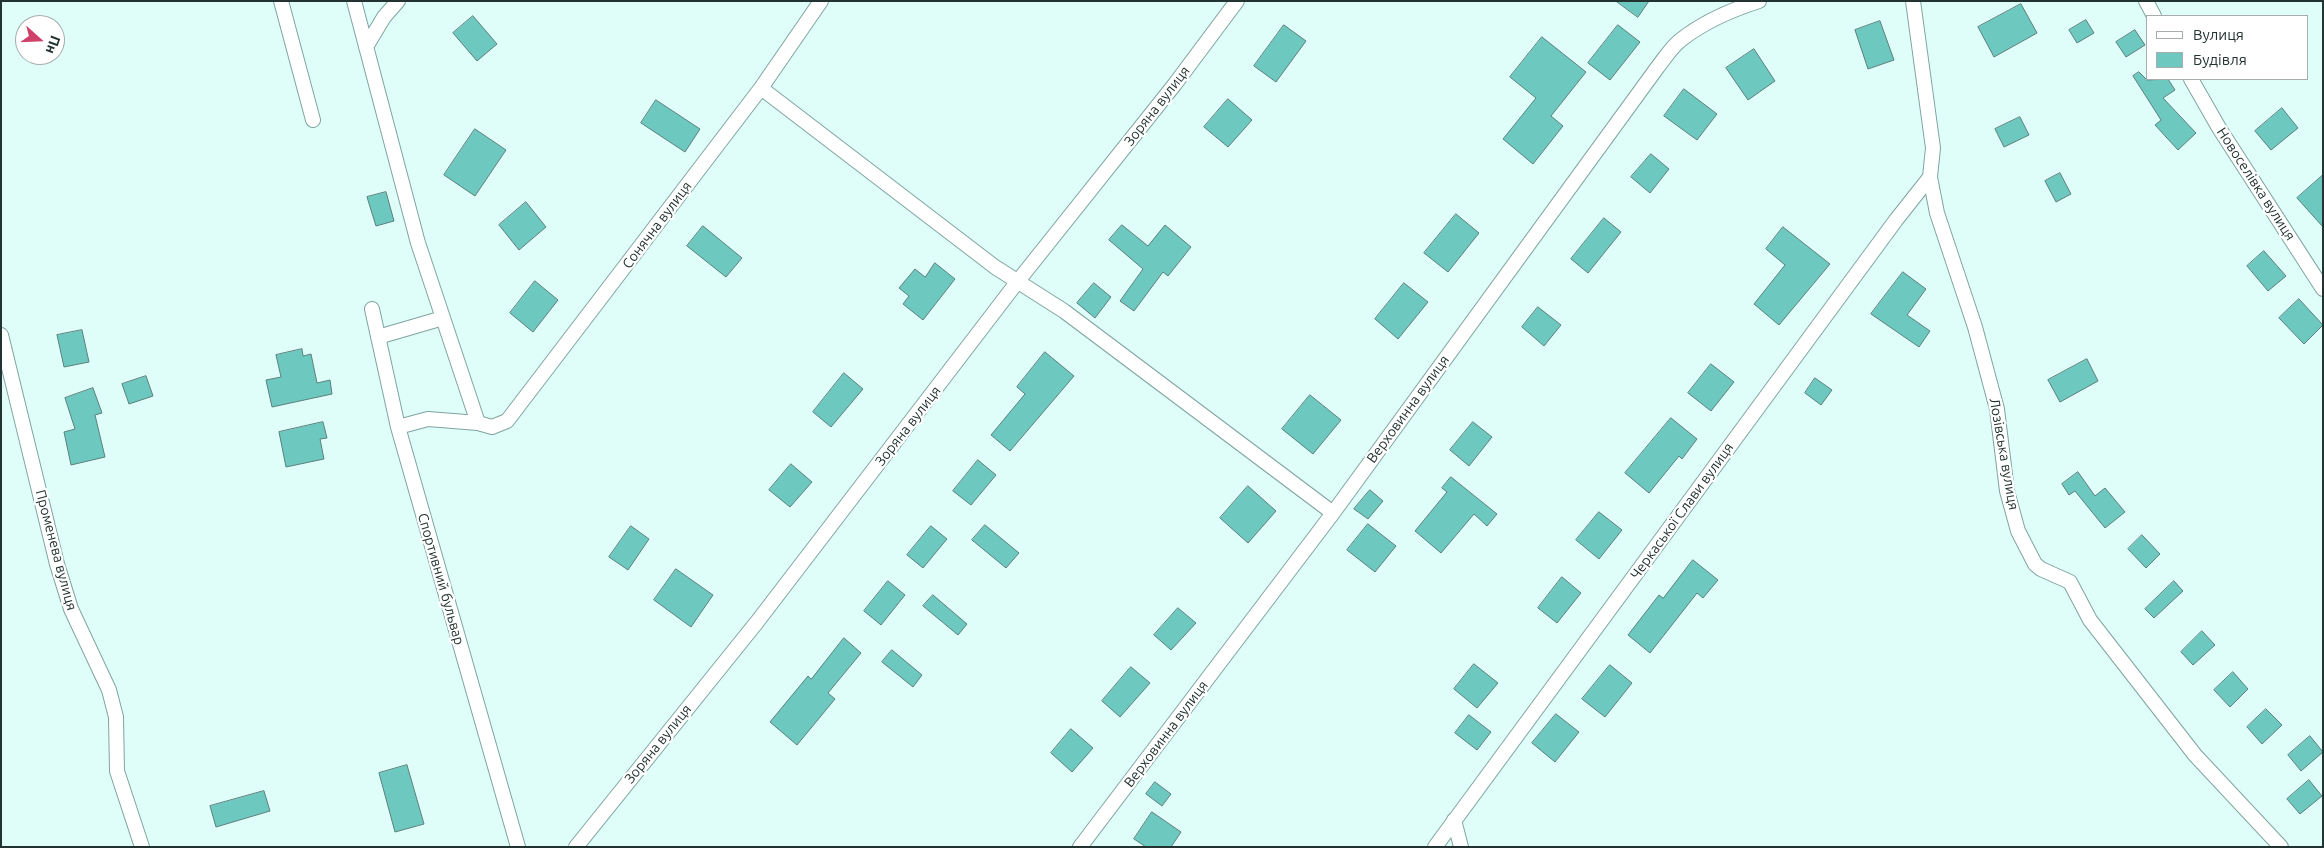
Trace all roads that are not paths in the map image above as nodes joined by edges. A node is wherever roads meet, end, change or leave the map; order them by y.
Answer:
1 (281, 1) edge
2 (354, 1) edge
3 (398, 1) edge
4 (821, 1) edge
5 (1236, 1) edge
6 (1759, 1) edge
7 (2146, 1) edge
8 (1915, 6) edge
9 (2153, 15) edge
10 (366, 47) junction
11 (2192, 80) edge
12 (762, 88) junction
13 (313, 120) dead end
14 (1930, 177) junction
15 (1018, 281) junction
16 (2323, 289) edge
17 (372, 309) dead end
18 (443, 318) junction
19 (1, 335) edge
20 (378, 337) junction
21 (478, 423) junction
22 (398, 427) junction
23 (1333, 513) junction
24 (1454, 820) junction
25 (142, 847) edge
26 (518, 847) edge
27 (576, 847) edge
28 (1080, 847) edge
29 (1436, 847) edge
30 (1461, 847) edge
31 (2280, 847) edge

1 - 13 street
2 - 10 street
3 - 10 street
4 - 12 street, Сонячна вулиця
5 - 15 street, Зоряна вулиця
6 - 23 street, Верховинна вулиця
7 - 9 street
8 - 14 street, Лозівська вулиця
10 - 18 street
11 - 16 street, Новоселівка вулиця
12 - 15 street
12 - 21 street, Сонячна вулиця
14 - 24 street, Черкаської Слави вулиця
14 - 31 street, Лозівська вулиця
15 - 23 street
15 - 27 street, Зоряна вулиця
17 - 20 street, Спортивний бульвар
18 - 20 street
18 - 21 street
19 - 25 street, Променева вулиця
20 - 22 street, Спортивний бульвар
21 - 22 street, Сонячна вулиця
22 - 26 street, Спортивний бульвар
23 - 28 street, Верховинна вулиця
24 - 29 street, Черкаської Слави вулиця
24 - 30 street

